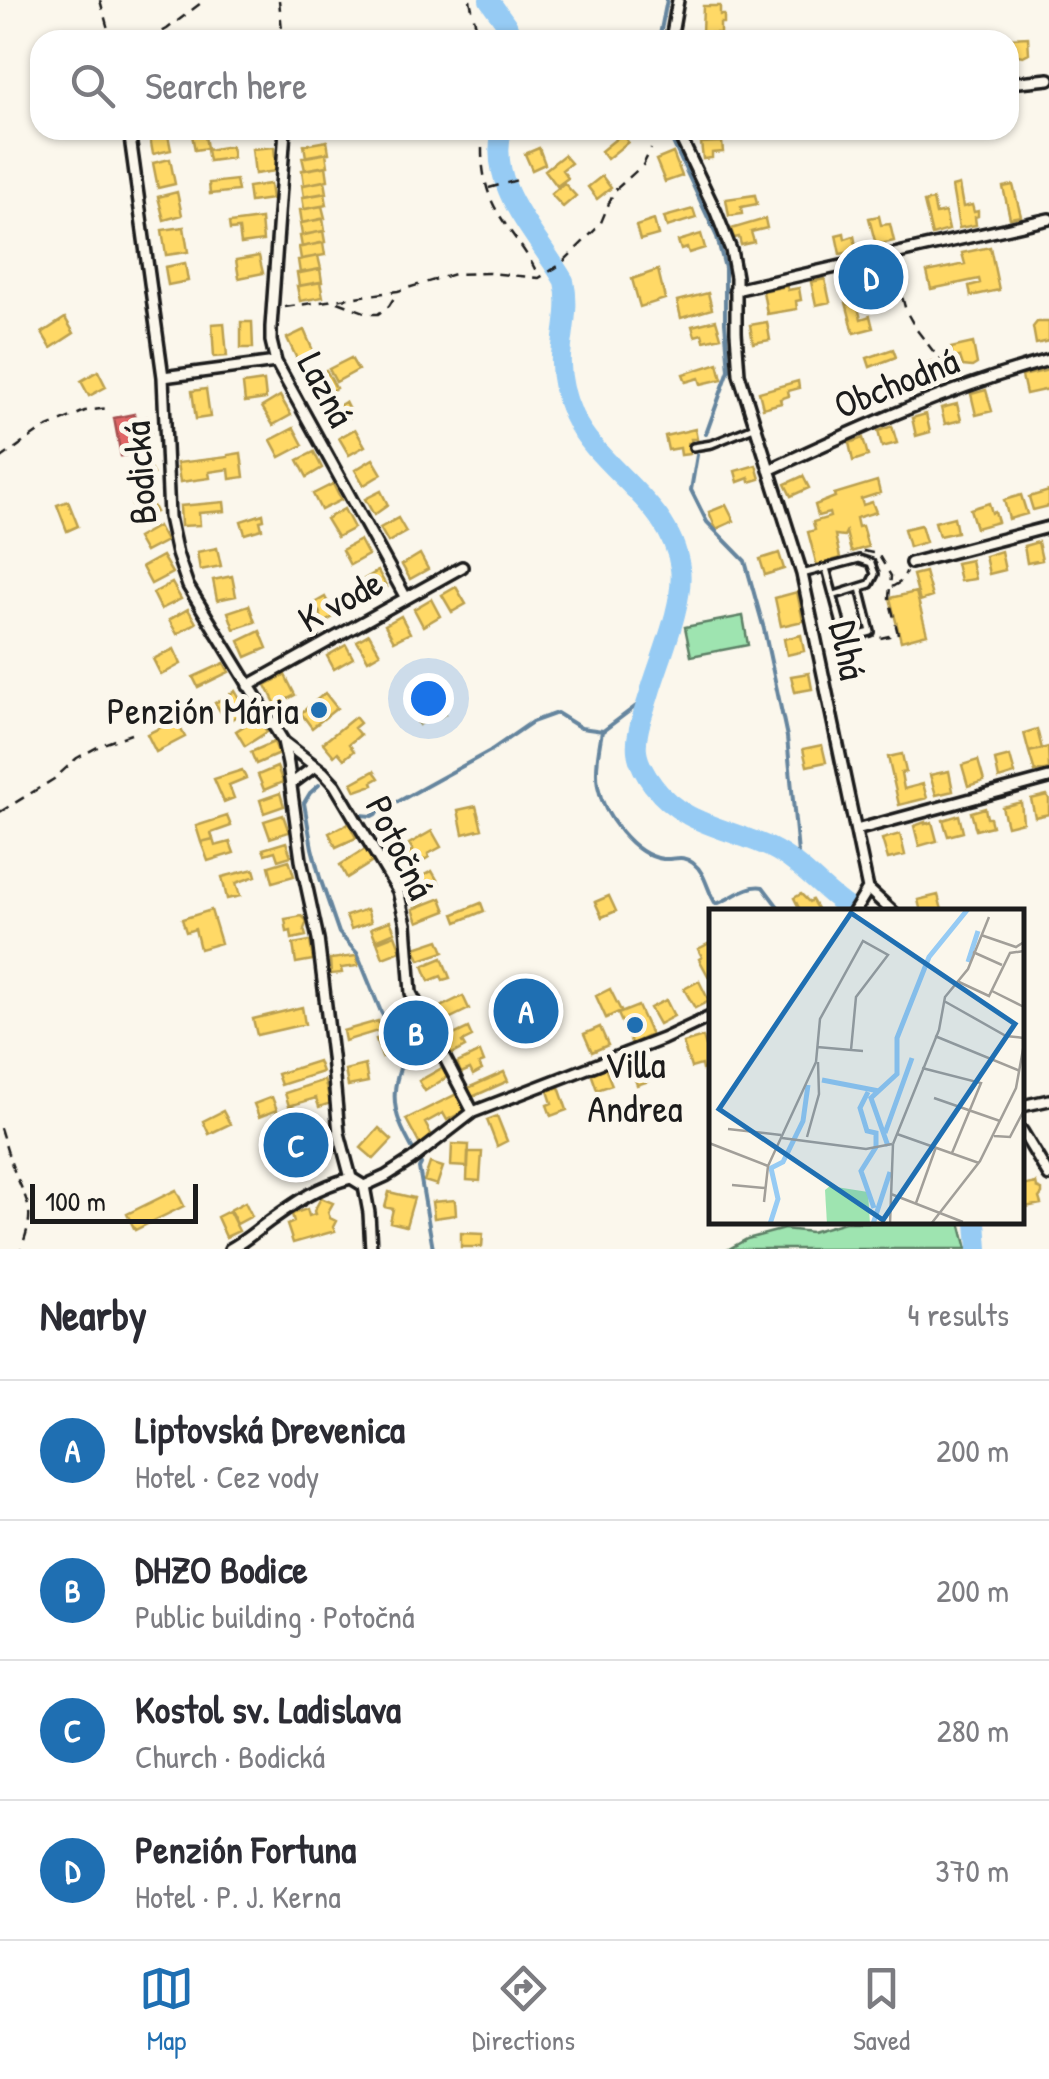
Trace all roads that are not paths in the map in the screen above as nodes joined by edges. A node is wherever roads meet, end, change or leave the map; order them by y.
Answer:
1 (678, 0) edge
2 (673, 30) edge
3 (1049, 79) edge
4 (1019, 81) edge
5 (131, 140) edge
6 (284, 140) edge
7 (682, 140) edge
8 (1049, 219) edge
9 (735, 290) junction
10 (1049, 360) edge
11 (276, 362) junction
12 (163, 377) junction
13 (754, 427) junction
14 (693, 447) dead end
15 (769, 470) junction
16 (1049, 527) edge
17 (911, 563) road end
18 (462, 566) dead end
19 (826, 568) junction
20 (802, 574) junction
21 (860, 588) junction
22 (834, 595) junction
23 (406, 598) junction
24 (248, 686) junction
25 (283, 741) junction
26 (315, 766) junction
27 (1049, 778) edge
28 (291, 784) junction
29 (856, 830) junction
30 (868, 889) junction
31 (856, 908) edge
32 (890, 909) edge
33 (709, 1017) edge
34 (1049, 1100) edge
35 (1024, 1106) edge
36 (473, 1112) junction
37 (1024, 1134) edge
38 (1049, 1176) edge
39 (351, 1178) junction
40 (364, 1186) junction
41 (230, 1249) edge
42 (372, 1249) edge

1 - 2 street
3 - 4 street
5 - 12 street, Bodická
6 - 11 street, Lazná
7 - 9 street, Dlhá
8 - 9 street
9 - 13 street, Dlhá
10 - 15 street, Obchodná
11 - 12 street
11 - 23 street, Lazná
12 - 24 street, Bodická
13 - 14 lane
13 - 15 street, Dlhá
15 - 20 street, Dlhá
16 - 17 street
18 - 23 street, K vode
19 - 20 lane
19 - 21 lane
19 - 22 lane
20 - 29 street, Dlhá
21 - 22 lane
21 - 22 lane
23 - 24 street, K vode
24 - 25 street, Bodická
25 - 26 street, Potočná
25 - 28 street, Bodická
26 - 28 street
26 - 36 street, Potočná
27 - 29 street
28 - 39 street, Bodická
29 - 30 street, Dlhá
30 - 31 street
30 - 32 street
33 - 36 street
34 - 35 street
36 - 40 street
37 - 38 street
39 - 40 street
39 - 41 street
40 - 42 street

